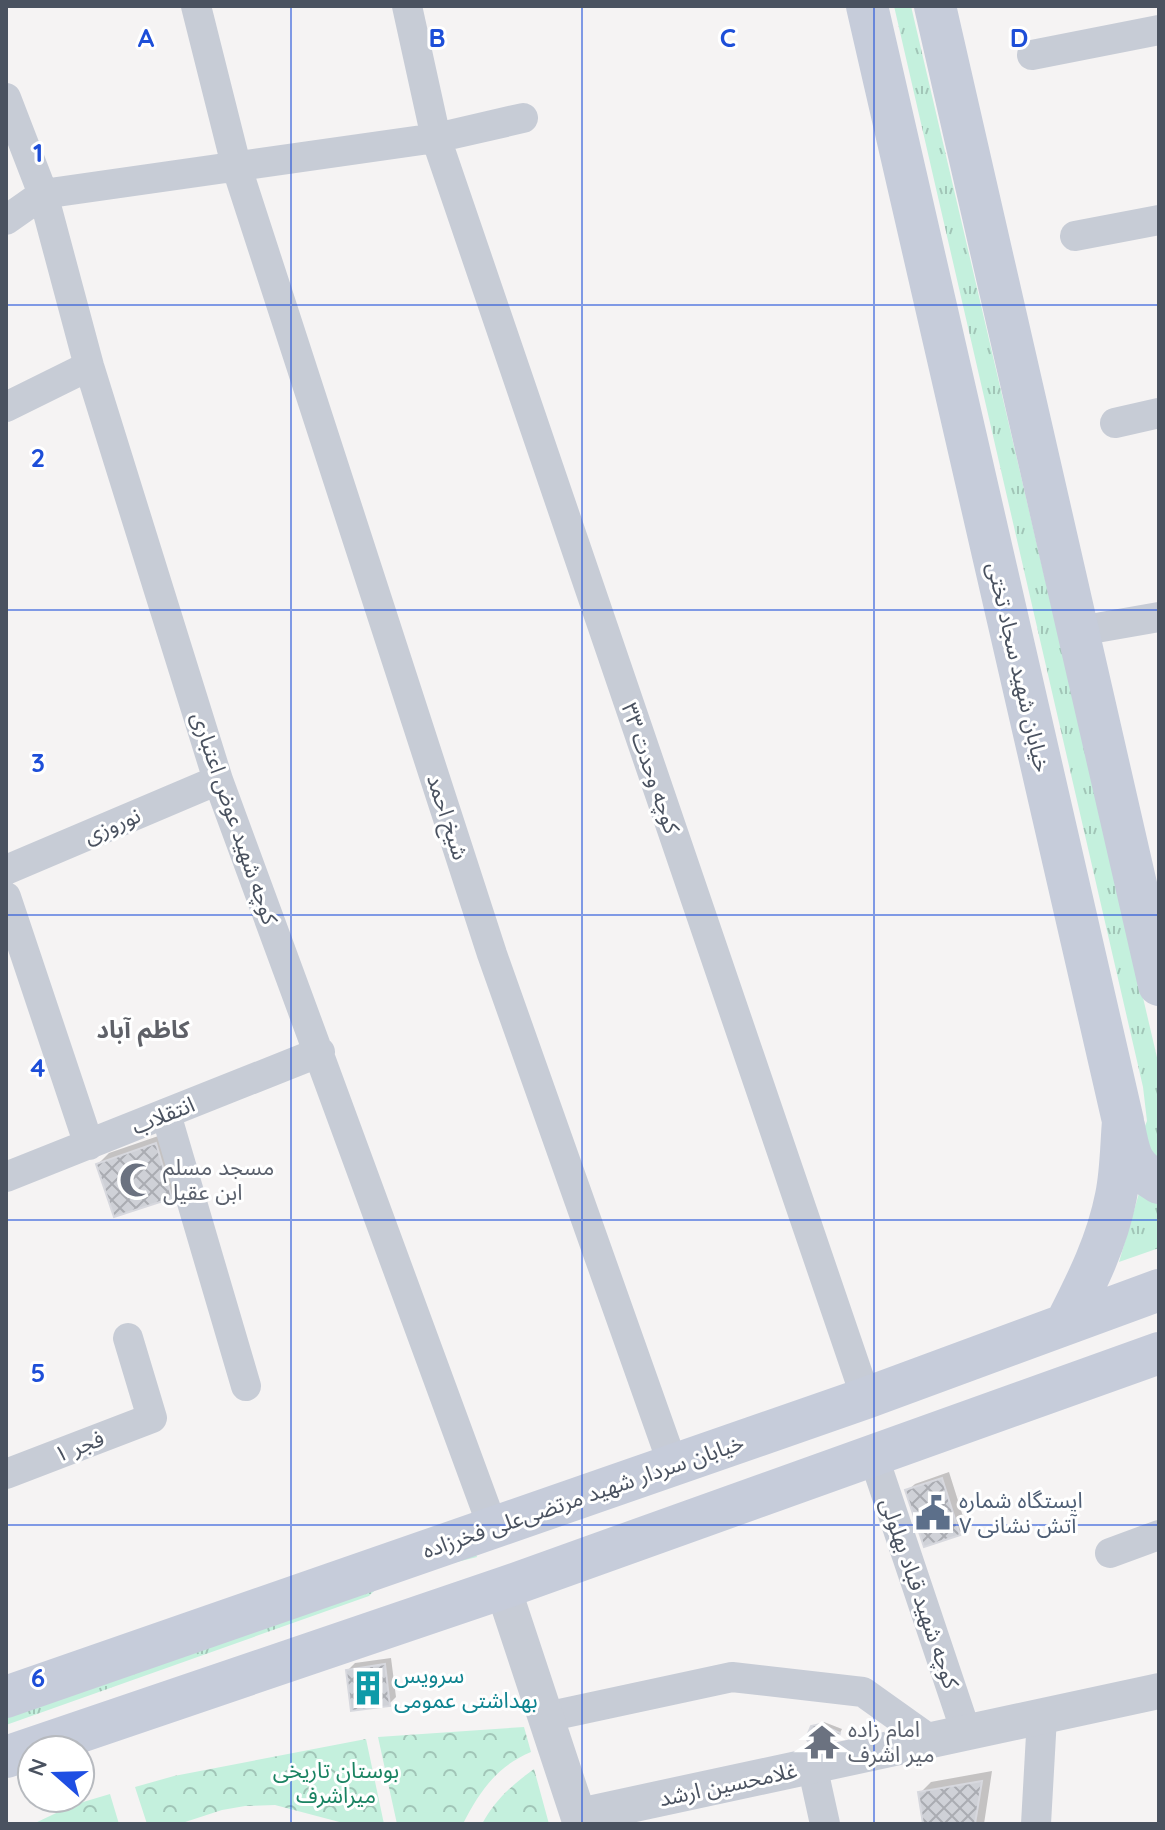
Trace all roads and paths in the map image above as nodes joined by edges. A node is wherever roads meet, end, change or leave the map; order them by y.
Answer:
1 (196, 6) edge
2 (407, 6) edge
3 (867, 6) edge
4 (935, 6) edge
5 (1159, 30) edge
6 (1032, 55) dead end
7 (6, 98) edge
8 (523, 118) dead end
9 (436, 138) junction
10 (236, 165) junction
11 (43, 194) junction
12 (6, 220) edge
13 (1159, 220) edge
14 (1075, 236) dead end
15 (89, 366) junction
16 (6, 407) edge
17 (1159, 413) edge
18 (1115, 423) dead end
19 (1159, 617) edge
20 (1079, 631) junction
21 (218, 780) junction
22 (6, 870) edge
23 (6, 897) edge
24 (1159, 985) edge
25 (320, 1052) junction
26 (166, 1114) junction
27 (1123, 1121) junction
28 (89, 1145) junction
29 (6, 1177) edge
30 (1159, 1183) edge
31 (1159, 1290) edge
32 (1066, 1323) junction
33 (128, 1338) dead end
34 (1159, 1353) edge
35 (246, 1386) dead end
36 (866, 1398) junction
37 (873, 1455) junction
38 (673, 1465) junction
39 (6, 1474) edge
40 (493, 1528) junction
41 (1159, 1535) edge
42 (1110, 1553) dead end
43 (503, 1588) junction
44 (1159, 1691) edge
45 (6, 1697) edge
46 (546, 1717) junction
47 (1042, 1717) junction
48 (966, 1732) junction
49 (929, 1739) junction
50 (6, 1757) edge
51 (812, 1765) junction
52 (580, 1820) edge
53 (825, 1824) edge
54 (1036, 1824) edge

1 - 10 street, شیخ احمد
2 - 9 street, کوچه وحدت ۳۳
3 - 27 main road, خیابان شهید سجاد تختی
4 - 20 main road
5 - 6 street
7 - 11 street, کوچه شهید عوض اعتباری
8 - 9 street
9 - 10 street
9 - 36 street, کوچه وحدت ۳۳
10 - 11 street
10 - 38 street, شیخ احمد
11 - 12 street
11 - 15 street, کوچه شهید عوض اعتباری
13 - 14 street
15 - 16 street
15 - 21 street, کوچه شهید عوض اعتباری
17 - 18 street
19 - 20 street
20 - 24 main road
21 - 22 street, نوروزی
21 - 25 street, کوچه شهید عوض اعتباری
23 - 28 street
25 - 26 street, انتقلاب
25 - 40 street, کوچه شهید عوض اعتباری
26 - 28 street, انتقلاب
26 - 35 street
27 - 30 main road
27 - 32 main road, خیابان شهید سجاد تختی
28 - 29 street, انتقلاب
31 - 32 main road, خیابان سردار شهید مرتضی‌علی فخرزاده
32 - 36 main road, خیابان سردار شهید مرتضی‌علی فخرزاده
33 - 39 street, فجر ۱
34 - 37 main road
36 - 38 main road, خیابان سردار شهید مرتضی‌علی فخرزاده
37 - 43 main road
37 - 48 street, کوچه شهید قباد بهلولی
38 - 40 main road, خیابان سردار شهید مرتضی‌علی فخرزاده
40 - 45 main road, خیابان سردار شهید مرتضی‌علی فخرزاده
41 - 42 street
43 - 46 street
43 - 50 main road
44 - 47 street, غلامحسین ارشد
46 - 49 street
46 - 52 street
47 - 48 street, غلامحسین ارشد
47 - 54 street
48 - 49 street, غلامحسین ارشد
49 - 51 street, غلامحسین ارشد
51 - 52 street, غلامحسین ارشد
51 - 53 street

